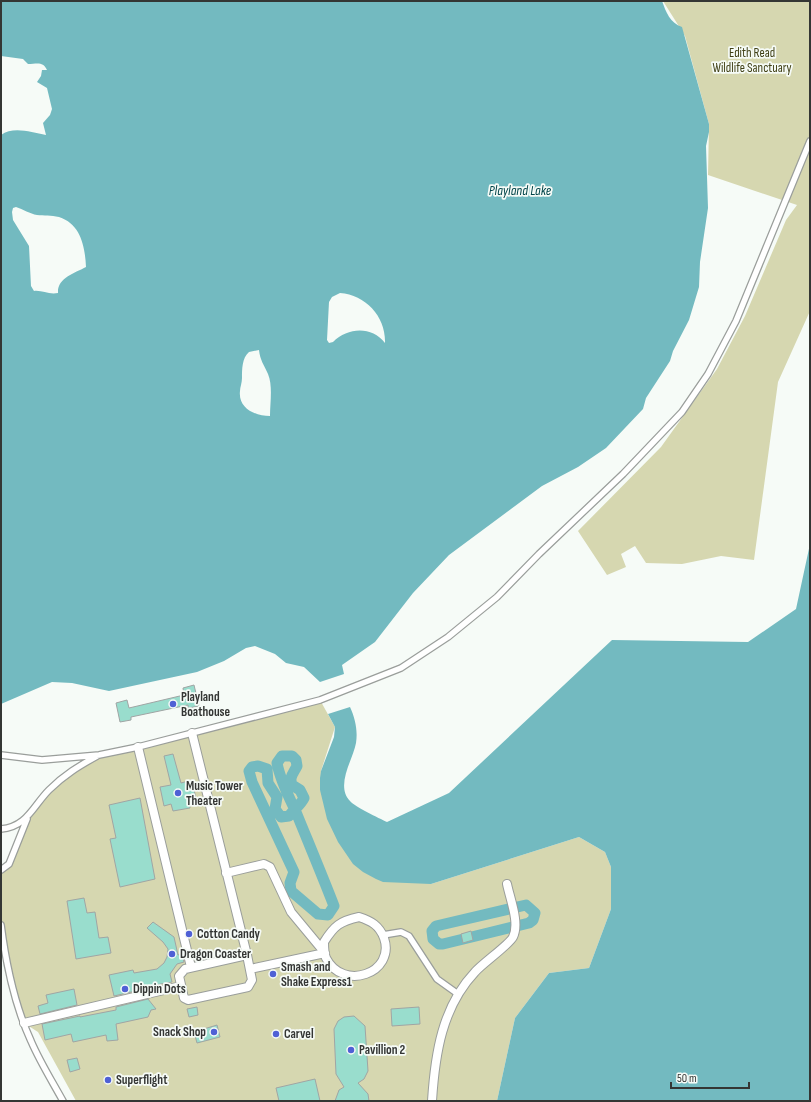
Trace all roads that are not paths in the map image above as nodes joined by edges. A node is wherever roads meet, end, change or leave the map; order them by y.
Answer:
1 (810, 141) edge
2 (192, 733) junction
3 (138, 747) junction
4 (1, 755) edge
5 (99, 755) junction
6 (28, 815) junction
7 (1, 829) edge
8 (1, 870) edge
9 (226, 872) junction
10 (507, 884) dead end
11 (1, 925) edge
12 (383, 935) junction
13 (325, 953) junction
14 (247, 955) junction
15 (191, 967) junction
16 (250, 969) junction
17 (181, 986) junction
18 (458, 994) junction
19 (24, 1023) junction
20 (63, 1101) edge
21 (432, 1101) edge

1 - 2 lane
2 - 3 lane
2 - 9 street
3 - 5 lane
3 - 15 street
4 - 5 lane
5 - 6 lane
6 - 7 lane
6 - 8 lane
9 - 13 street
9 - 14 street
10 - 18 street
11 - 19 lane
12 - 13 street
12 - 13 street
12 - 18 lane
13 - 16 street
14 - 15 street
14 - 16 street
15 - 17 street
16 - 17 street
17 - 19 street
18 - 21 street
19 - 20 lane

